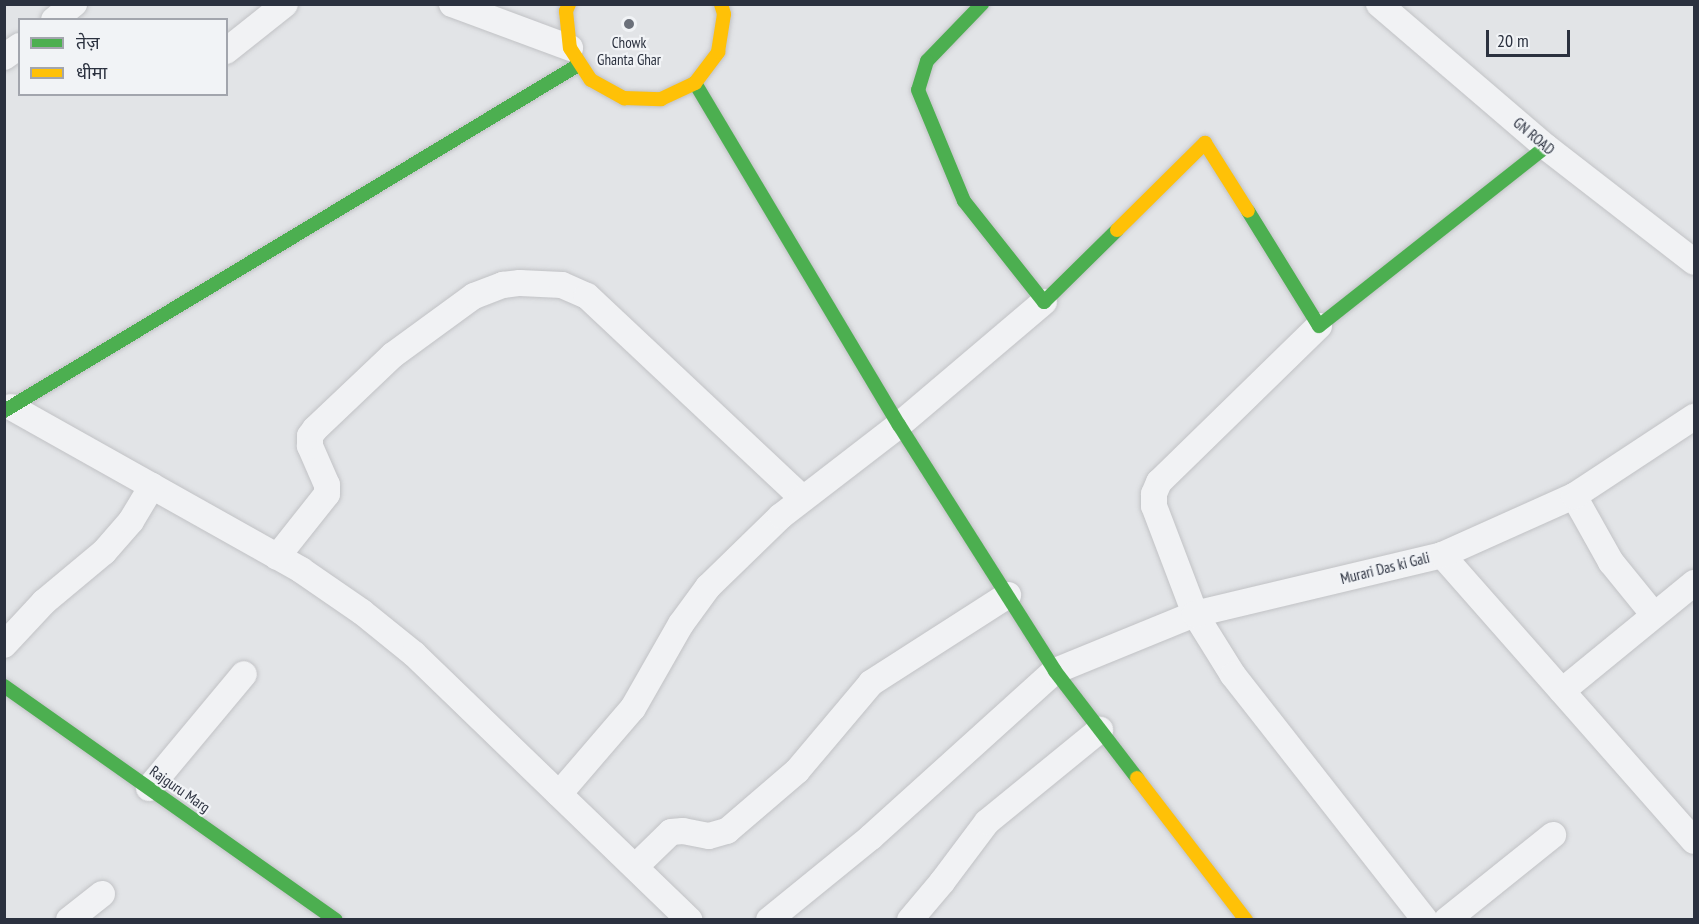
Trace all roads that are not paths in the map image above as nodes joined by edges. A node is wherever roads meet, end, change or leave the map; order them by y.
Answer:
1 (74, 4) edge
2 (285, 4) edge
3 (452, 4) edge
4 (569, 4) edge
5 (721, 4) edge
6 (982, 4) edge
7 (1379, 4) edge
8 (56, 18) edge
9 (18, 47) edge
10 (228, 49) edge
11 (575, 56) junction
12 (4, 57) edge
13 (695, 83) junction
14 (1546, 147) junction
15 (1695, 262) edge
16 (1044, 302) junction
17 (1319, 326) junction
18 (8, 409) edge
19 (1695, 417) edge
20 (898, 425) junction
21 (152, 486) junction
22 (1574, 496) junction
23 (802, 498) junction
24 (1442, 555) junction
25 (277, 557) junction
26 (1695, 584) edge
27 (1008, 595) junction
28 (1195, 614) junction
29 (1654, 615) junction
30 (4, 645) edge
31 (1055, 671) junction
32 (244, 674) dead end
33 (4, 686) edge
34 (1562, 691) junction
35 (1100, 730) junction
36 (149, 788) junction
37 (559, 794) junction
38 (1554, 836) dead end
39 (1695, 841) edge
40 (635, 867) junction
41 (102, 894) dead end
42 (69, 920) edge
43 (336, 920) edge
44 (689, 920) edge
45 (769, 920) edge
46 (910, 920) edge
47 (1246, 920) edge
48 (1425, 920) edge
49 (1447, 920) edge

1 - 8 street
2 - 10 street
3 - 11 street
4 - 11 street
5 - 13 street
6 - 16 street
7 - 14 street, GN ROAD
9 - 12 street
11 - 13 street
11 - 18 street
13 - 20 street
14 - 15 street, GN ROAD
14 - 17 street
16 - 17 street
16 - 20 street
17 - 28 street
18 - 21 street
19 - 22 street, Murari Das ki Gali
20 - 23 street
20 - 27 street
21 - 25 street
21 - 30 street
22 - 24 street, Murari Das ki Gali
22 - 29 street
23 - 25 street
23 - 37 street
24 - 28 street, Murari Das ki Gali
24 - 34 street
25 - 37 street
26 - 29 street
27 - 31 street
27 - 40 street
28 - 31 street, Murari Das ki Gali
28 - 48 street
29 - 34 street
31 - 35 street
31 - 45 street, Murari Das ki Gali
32 - 36 street
33 - 36 street, Rajguru Marg
34 - 39 street
35 - 46 street
35 - 47 street
36 - 43 street, Rajguru Marg
37 - 40 street
38 - 49 street
40 - 44 street
41 - 42 street

